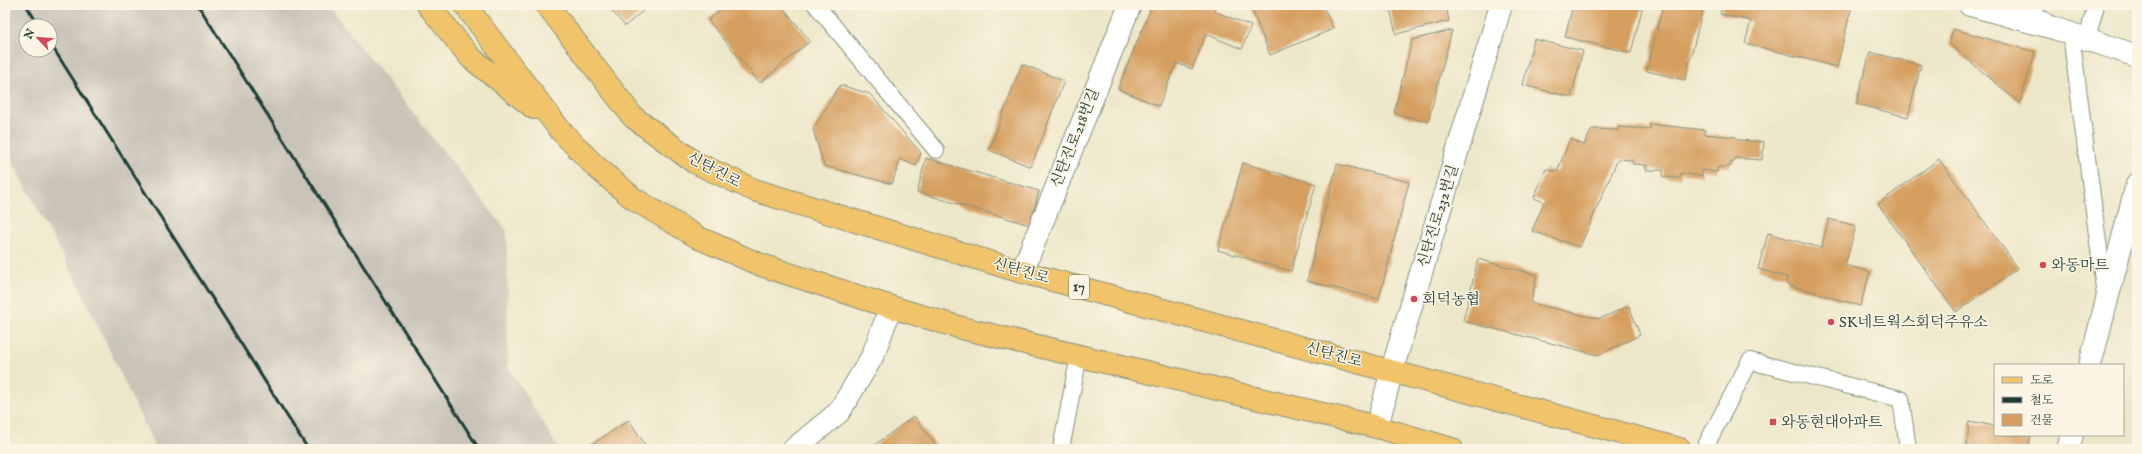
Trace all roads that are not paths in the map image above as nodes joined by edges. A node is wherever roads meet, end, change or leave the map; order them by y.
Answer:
1 (428, 5) edge
2 (465, 5) edge
3 (547, 5) edge
4 (816, 5) edge
5 (1130, 5) edge
6 (1501, 5) edge
7 (1970, 5) edge
8 (2025, 5) edge
9 (2096, 5) edge
10 (2072, 34) junction
11 (2137, 56) edge
12 (560, 130) junction
13 (936, 150) dead end
14 (2137, 184) edge
15 (1022, 272) junction
16 (2106, 304) junction
17 (891, 308) junction
18 (1079, 355) junction
19 (2090, 364) edge
20 (1392, 370) junction
21 (1377, 427) junction
22 (2072, 436) edge
23 (794, 449) edge
24 (1061, 449) edge
25 (1452, 449) edge
26 (1680, 449) edge
27 (1704, 449) edge
28 (1908, 449) edge
29 (2068, 449) edge

1 - 12 main road
2 - 12 main road
3 - 15 main road, 신탄진로 / 17
4 - 13 lane
5 - 15 street, 신탄진로218번길
6 - 20 street, 신탄진로232번길
7 - 10 street
8 - 10 lane
9 - 10 lane
10 - 11 street
10 - 16 lane
12 - 17 main road
14 - 16 street
15 - 20 main road, 신탄진로 / 17
16 - 19 street
17 - 18 main road
17 - 23 street
18 - 21 main road
18 - 24 lane
20 - 21 street, 신탄진로232번길
20 - 26 main road, 신탄진로 / 17
21 - 25 main road
22 - 29 street
27 - 28 lane

